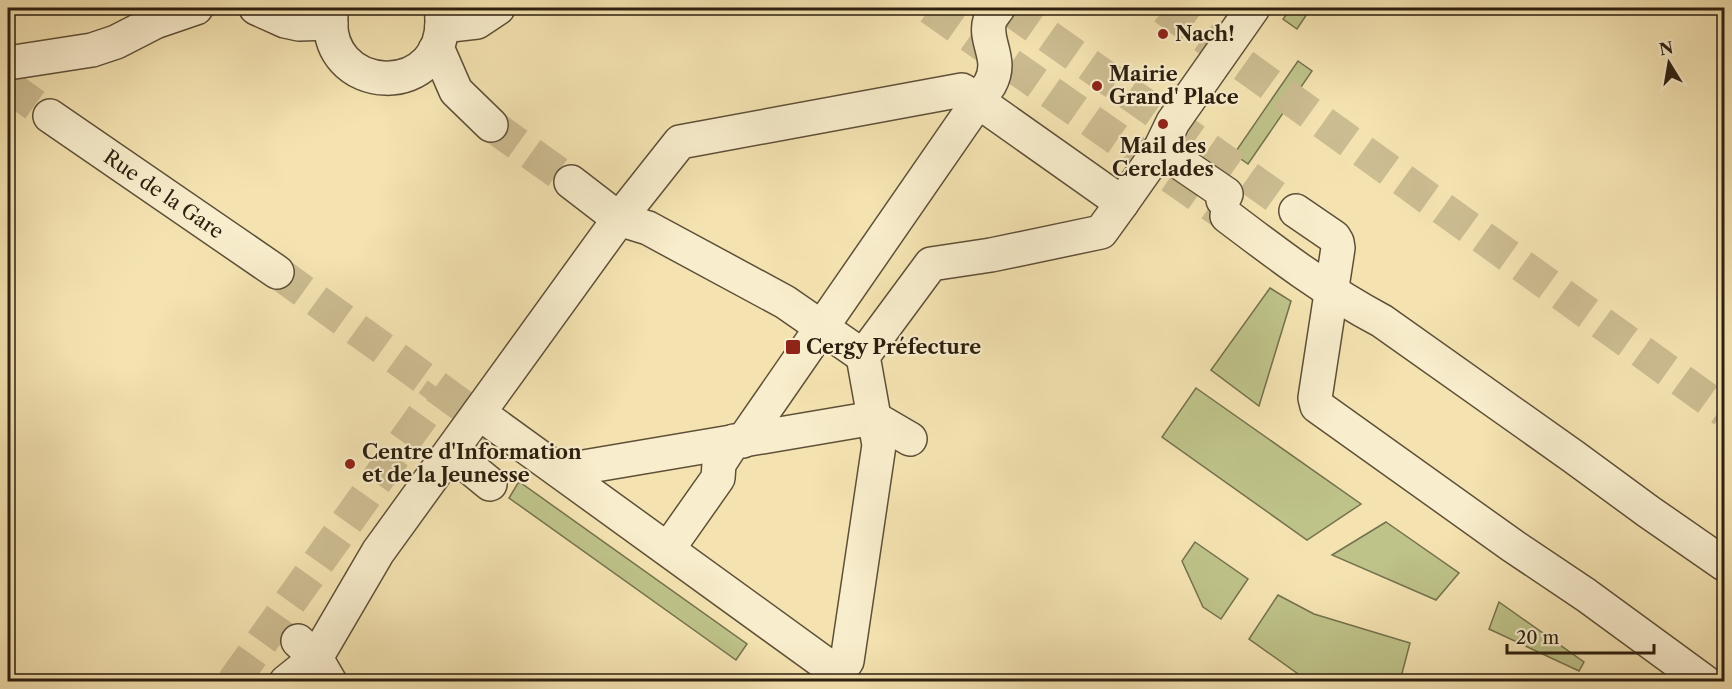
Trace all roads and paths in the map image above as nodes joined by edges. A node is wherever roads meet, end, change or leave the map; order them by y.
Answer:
1 (196, 8) edge
2 (256, 8) edge
3 (498, 8) edge
4 (998, 8) edge
5 (1253, 8) edge
6 (332, 15) edge
7 (439, 28) edge
8 (8, 63) edge
9 (978, 101) junction
10 (50, 116) tunnel mouth
11 (491, 125) tunnel mouth
12 (1160, 149) junction
13 (571, 182) tunnel mouth
14 (1122, 203) junction
15 (1296, 211) tunnel mouth
16 (619, 219) junction
17 (278, 272) tunnel mouth
18 (1333, 292) junction
19 (821, 327) junction
20 (863, 356) junction
21 (479, 413) junction
22 (874, 418) junction
23 (910, 439) dead end
24 (738, 441) junction
25 (451, 452) junction
26 (560, 471) junction
27 (490, 484) dead end
28 (668, 549) junction
29 (1725, 564) edge
30 (314, 660) edge
31 (835, 677) edge
32 (286, 681) edge
33 (1705, 681) edge

1 - 8 street
2 - 6 street
3 - 7 street
4 - 9 street
5 - 12 street
6 - 7 street
7 - 11 street
9 - 14 street
9 - 16 street
9 - 19 street
10 - 17 street, Rue de la Gare
12 - 14 street
12 - 18 street
13 - 16 street
14 - 20 street
15 - 18 street
16 - 19 street
16 - 21 street
18 - 29 street
18 - 33 street
19 - 20 street
19 - 24 street
20 - 22 street
21 - 25 street
21 - 26 street
22 - 23 street
22 - 24 street
22 - 31 street
24 - 26 street
24 - 28 street
25 - 27 street
25 - 30 street
26 - 28 street
28 - 31 street
30 - 32 street

